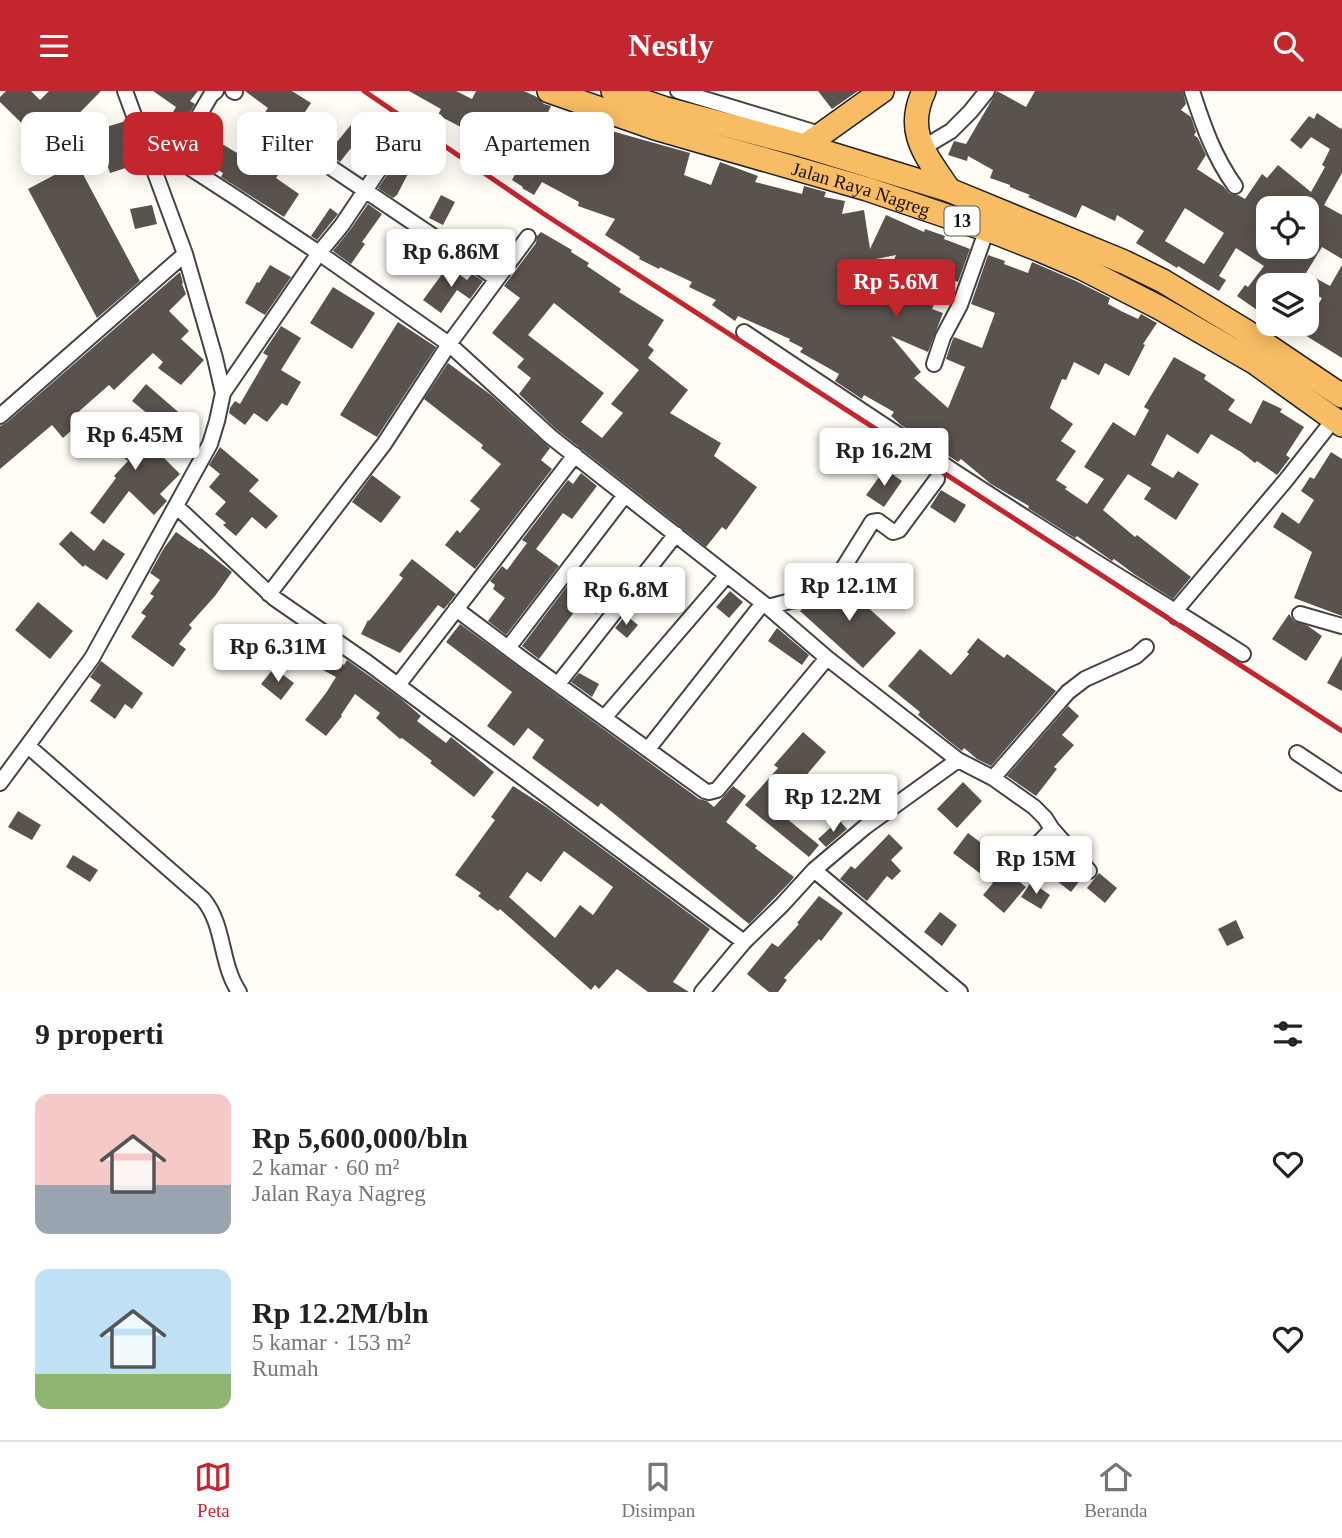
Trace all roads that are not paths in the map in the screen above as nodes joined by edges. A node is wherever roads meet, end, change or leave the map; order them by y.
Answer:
1 (125, 91) edge
2 (216, 91) edge
3 (549, 91) edge
4 (613, 91) edge
5 (678, 91) edge
6 (882, 91) edge
7 (924, 91) edge
8 (988, 91) edge
9 (1192, 91) edge
10 (133, 112) edge
11 (201, 112) edge
12 (812, 140) junction
13 (921, 149) junction
14 (337, 171) edge
15 (156, 175) edge
16 (201, 175) edge
17 (375, 175) edge
18 (1235, 186) dead end
19 (365, 190) junction
20 (949, 190) junction
21 (987, 229) junction
22 (528, 237) dead end
23 (319, 253) junction
24 (185, 254) junction
25 (497, 279) junction
26 (744, 332) dead end
27 (449, 344) junction
28 (934, 364) dead end
29 (223, 393) junction
30 (1342, 396) edge
31 (0, 416) edge
32 (1338, 422) edge
33 (575, 455) junction
34 (942, 472) junction
35 (625, 495) junction
36 (176, 506) junction
37 (676, 534) junction
38 (727, 575) junction
39 (269, 594) junction
40 (765, 605) junction
41 (456, 609) junction
42 (1176, 614) junction
43 (1300, 614) dead end
44 (1342, 626) edge
45 (1146, 647) dead end
46 (508, 648) junction
47 (1242, 654) dead end
48 (827, 658) junction
49 (558, 684) junction
50 (398, 685) junction
51 (604, 718) junction
52 (28, 746) junction
53 (648, 749) junction
54 (1297, 753) dead end
55 (958, 760) junction
56 (993, 778) junction
57 (0, 783) edge
58 (1342, 783) edge
59 (1052, 829) junction
60 (1017, 866) dead end
61 (814, 870) junction
62 (1089, 871) dead end
63 (744, 942) junction
64 (239, 992) edge
65 (702, 992) edge
66 (960, 992) edge

1 - 10 street
2 - 11 street
3 - 21 highway, Jalan Raya Nagreg / 13
4 - 12 highway, Jalan Raya Nagreg / 13
5 - 12 street
6 - 12 highway
7 - 13 highway, 13
8 - 13 street
9 - 18 street
12 - 20 highway, Jalan Raya Nagreg / 13
13 - 20 highway, 13
14 - 19 street
15 - 24 street
16 - 23 street
17 - 19 street
19 - 23 street
19 - 25 street
20 - 30 highway, Jalan Raya Nagreg / 13
21 - 28 street
21 - 32 highway, Jalan Raya Nagreg / 13
22 - 25 street
23 - 27 street
23 - 29 street
24 - 29 street
24 - 31 street
25 - 27 street
26 - 34 street
27 - 33 street
27 - 39 street
29 - 36 street
32 - 42 street
33 - 35 street
33 - 41 street
34 - 40 street
34 - 42 street
35 - 37 street
35 - 46 street
36 - 39 street
36 - 52 street
37 - 38 street
37 - 49 street
38 - 40 street
38 - 51 street
39 - 50 street
40 - 48 street
40 - 53 street
41 - 46 street
41 - 50 street
42 - 47 street
43 - 44 street
45 - 56 street
46 - 49 street
48 - 53 street
48 - 55 street
49 - 51 street
50 - 63 street
51 - 53 street
52 - 57 street
52 - 64 street
54 - 58 street
55 - 56 street
55 - 61 street
56 - 59 street
59 - 60 street
59 - 62 street
61 - 63 street
61 - 66 street
63 - 65 street

